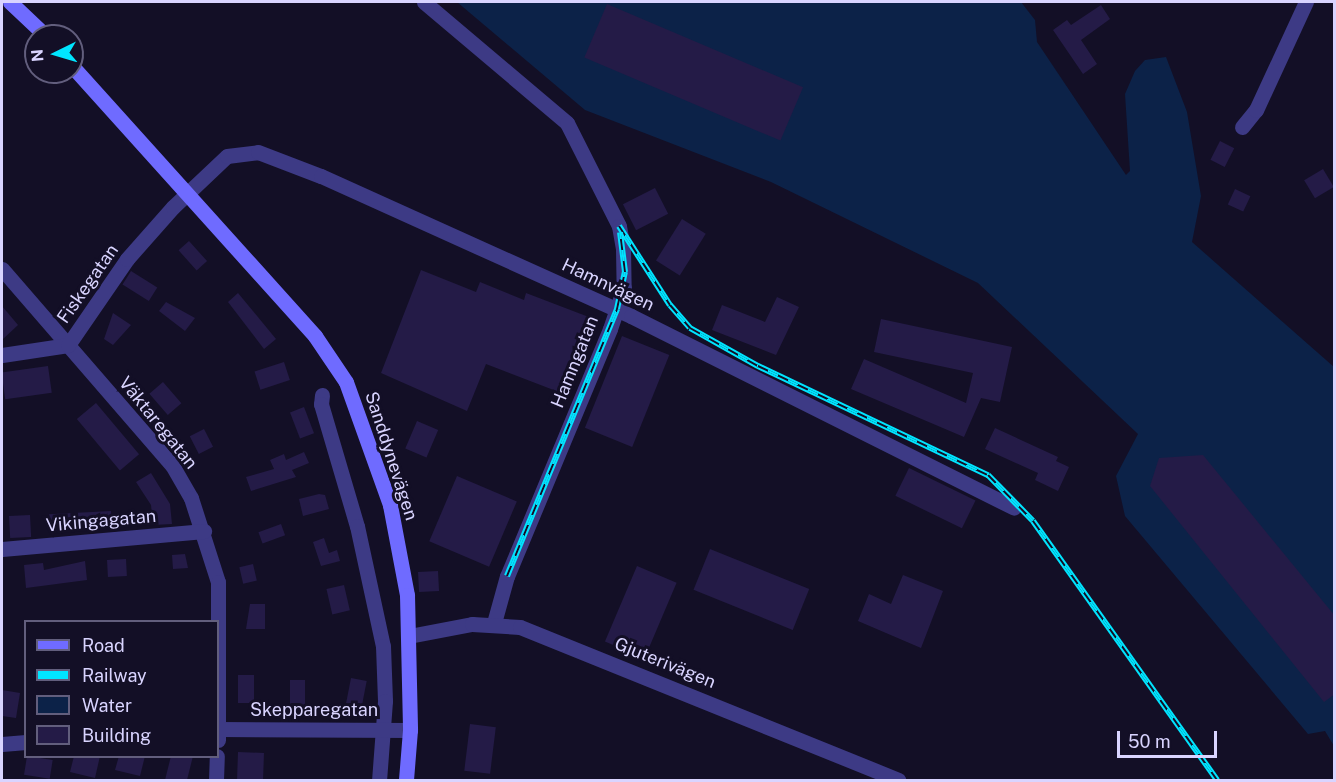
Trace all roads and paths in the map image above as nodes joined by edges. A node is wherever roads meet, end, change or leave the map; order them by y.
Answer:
1 (10, 2) edge
2 (424, 2) edge
3 (1306, 2) edge
4 (33, 24) edge
5 (84, 80) edge
6 (1242, 127) dead end
7 (185, 195) junction
8 (2, 269) edge
9 (617, 309) junction
10 (69, 345) junction
11 (2, 355) edge
12 (322, 395) dead end
13 (1014, 508) dead end
14 (204, 531) junction
15 (2, 549) edge
16 (218, 620) edge
17 (494, 624) junction
18 (410, 636) junction
19 (219, 729) edge
20 (382, 730) junction
21 (410, 730) junction
22 (24, 742) edge
23 (2, 744) edge
24 (217, 758) edge
25 (216, 780) edge
26 (379, 780) edge
27 (406, 780) edge
28 (898, 780) edge

1 - 4 street
2 - 9 street, Hamngatan
3 - 6 street
5 - 7 street, Sanddynevägen
7 - 9 street, Hamnvägen
7 - 10 street, Fiskegatan
7 - 18 street, Sanddynevägen
8 - 10 street, Väktaregatan
9 - 13 street, Hamnvägen
9 - 17 street, Hamngatan
10 - 11 street, Fiskegatan
10 - 14 street, Väktaregatan
12 - 20 street
14 - 15 street, Vikingagatan
14 - 16 street, Väktaregatan
17 - 18 street, Gjuterivägen
17 - 28 street, Gjuterivägen
18 - 21 street, Sanddynevägen
19 - 20 street, Skepparegatan
20 - 21 street, Skepparegatan
20 - 26 street
21 - 27 street, Sanddynevägen
22 - 23 street
24 - 25 street

